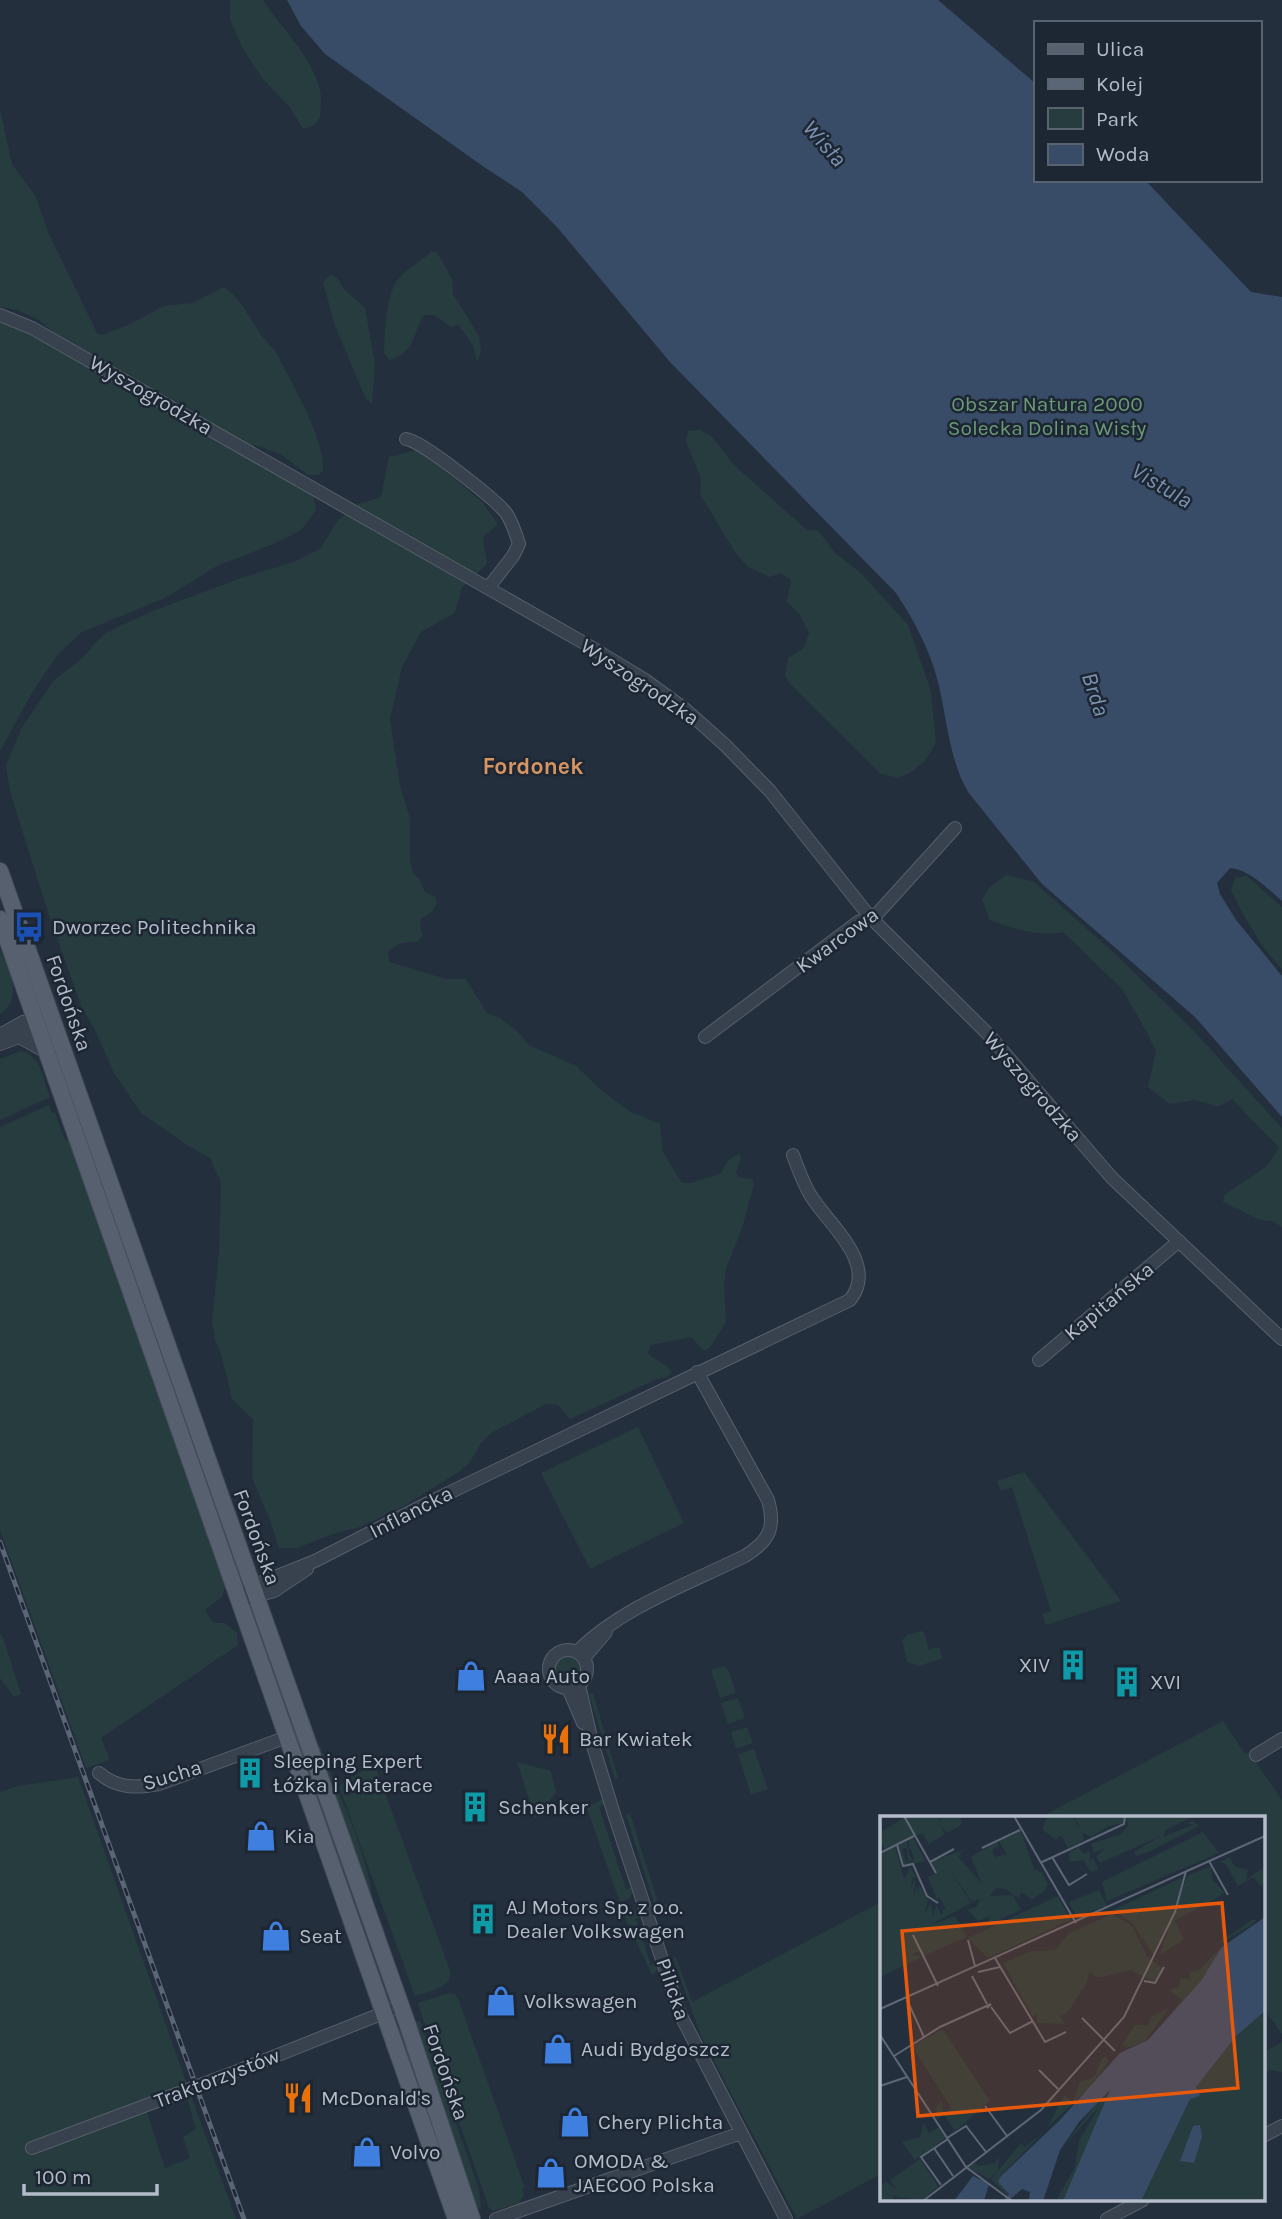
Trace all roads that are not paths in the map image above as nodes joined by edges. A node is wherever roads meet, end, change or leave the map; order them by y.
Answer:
1 (0, 315) edge
2 (406, 439) dead end
3 (488, 588) junction
4 (955, 828) dead end
5 (0, 871) edge
6 (870, 917) junction
7 (0, 919) edge
8 (41, 1021) junction
9 (0, 1035) edge
10 (19, 1037) junction
11 (708, 1039) dead end
12 (0, 1044) edge
13 (46, 1052) junction
14 (793, 1155) dead end
15 (1179, 1241) junction
16 (1282, 1339) edge
17 (1039, 1360) dead end
18 (697, 1372) junction
19 (315, 1561) junction
20 (254, 1591) junction
21 (274, 1591) junction
22 (238, 1600) junction
23 (264, 1619) junction
24 (580, 1655) junction
25 (574, 1686) junction
26 (287, 1737) junction
27 (1282, 1739) edge
28 (1256, 1755) dead end
29 (99, 1773) dead end
30 (401, 2006) junction
31 (383, 2012) junction
32 (1282, 2126) edge
33 (741, 2133) junction
34 (1264, 2135) edge
35 (32, 2148) dead end
36 (1139, 2202) edge
37 (456, 2219) edge
38 (472, 2219) edge
39 (496, 2219) edge
40 (786, 2219) edge
41 (1107, 2219) edge

1 - 3 street, Wyszogrodzka
2 - 3 street
3 - 6 street, Wyszogrodzka
4 - 6 street, Kwarcowa
5 - 8 main road, Fordońska
6 - 11 street, Kwarcowa
6 - 15 street, Wyszogrodzka
7 - 8 main road, Fordońska
8 - 9 street
8 - 10 street
8 - 13 main road, Fordońska
8 - 20 main road, Fordońska
10 - 12 street
10 - 13 street
13 - 22 main road, Fordońska
14 - 18 street, Inflancka
15 - 16 street, Wyszogrodzka
15 - 17 street, Kapitańska
18 - 19 street, Inflancka
18 - 24 street
19 - 20 street, Inflancka
19 - 21 street, Inflancka
20 - 21 street, Inflancka
20 - 22 street
20 - 23 main road, Fordońska
21 - 23 street
22 - 26 main road, Fordońska
23 - 30 main road, Fordońska
24 - 25 street
24 - 25 street
25 - 33 street, Pilicka
26 - 29 street, Sucha
26 - 31 main road, Fordońska
27 - 28 street
30 - 31 street, Traktorzystów
30 - 38 main road, Fordońska
31 - 35 street, Traktorzystów
31 - 37 main road, Fordońska
32 - 34 street
33 - 39 street
33 - 40 street, Pilicka
36 - 41 street

